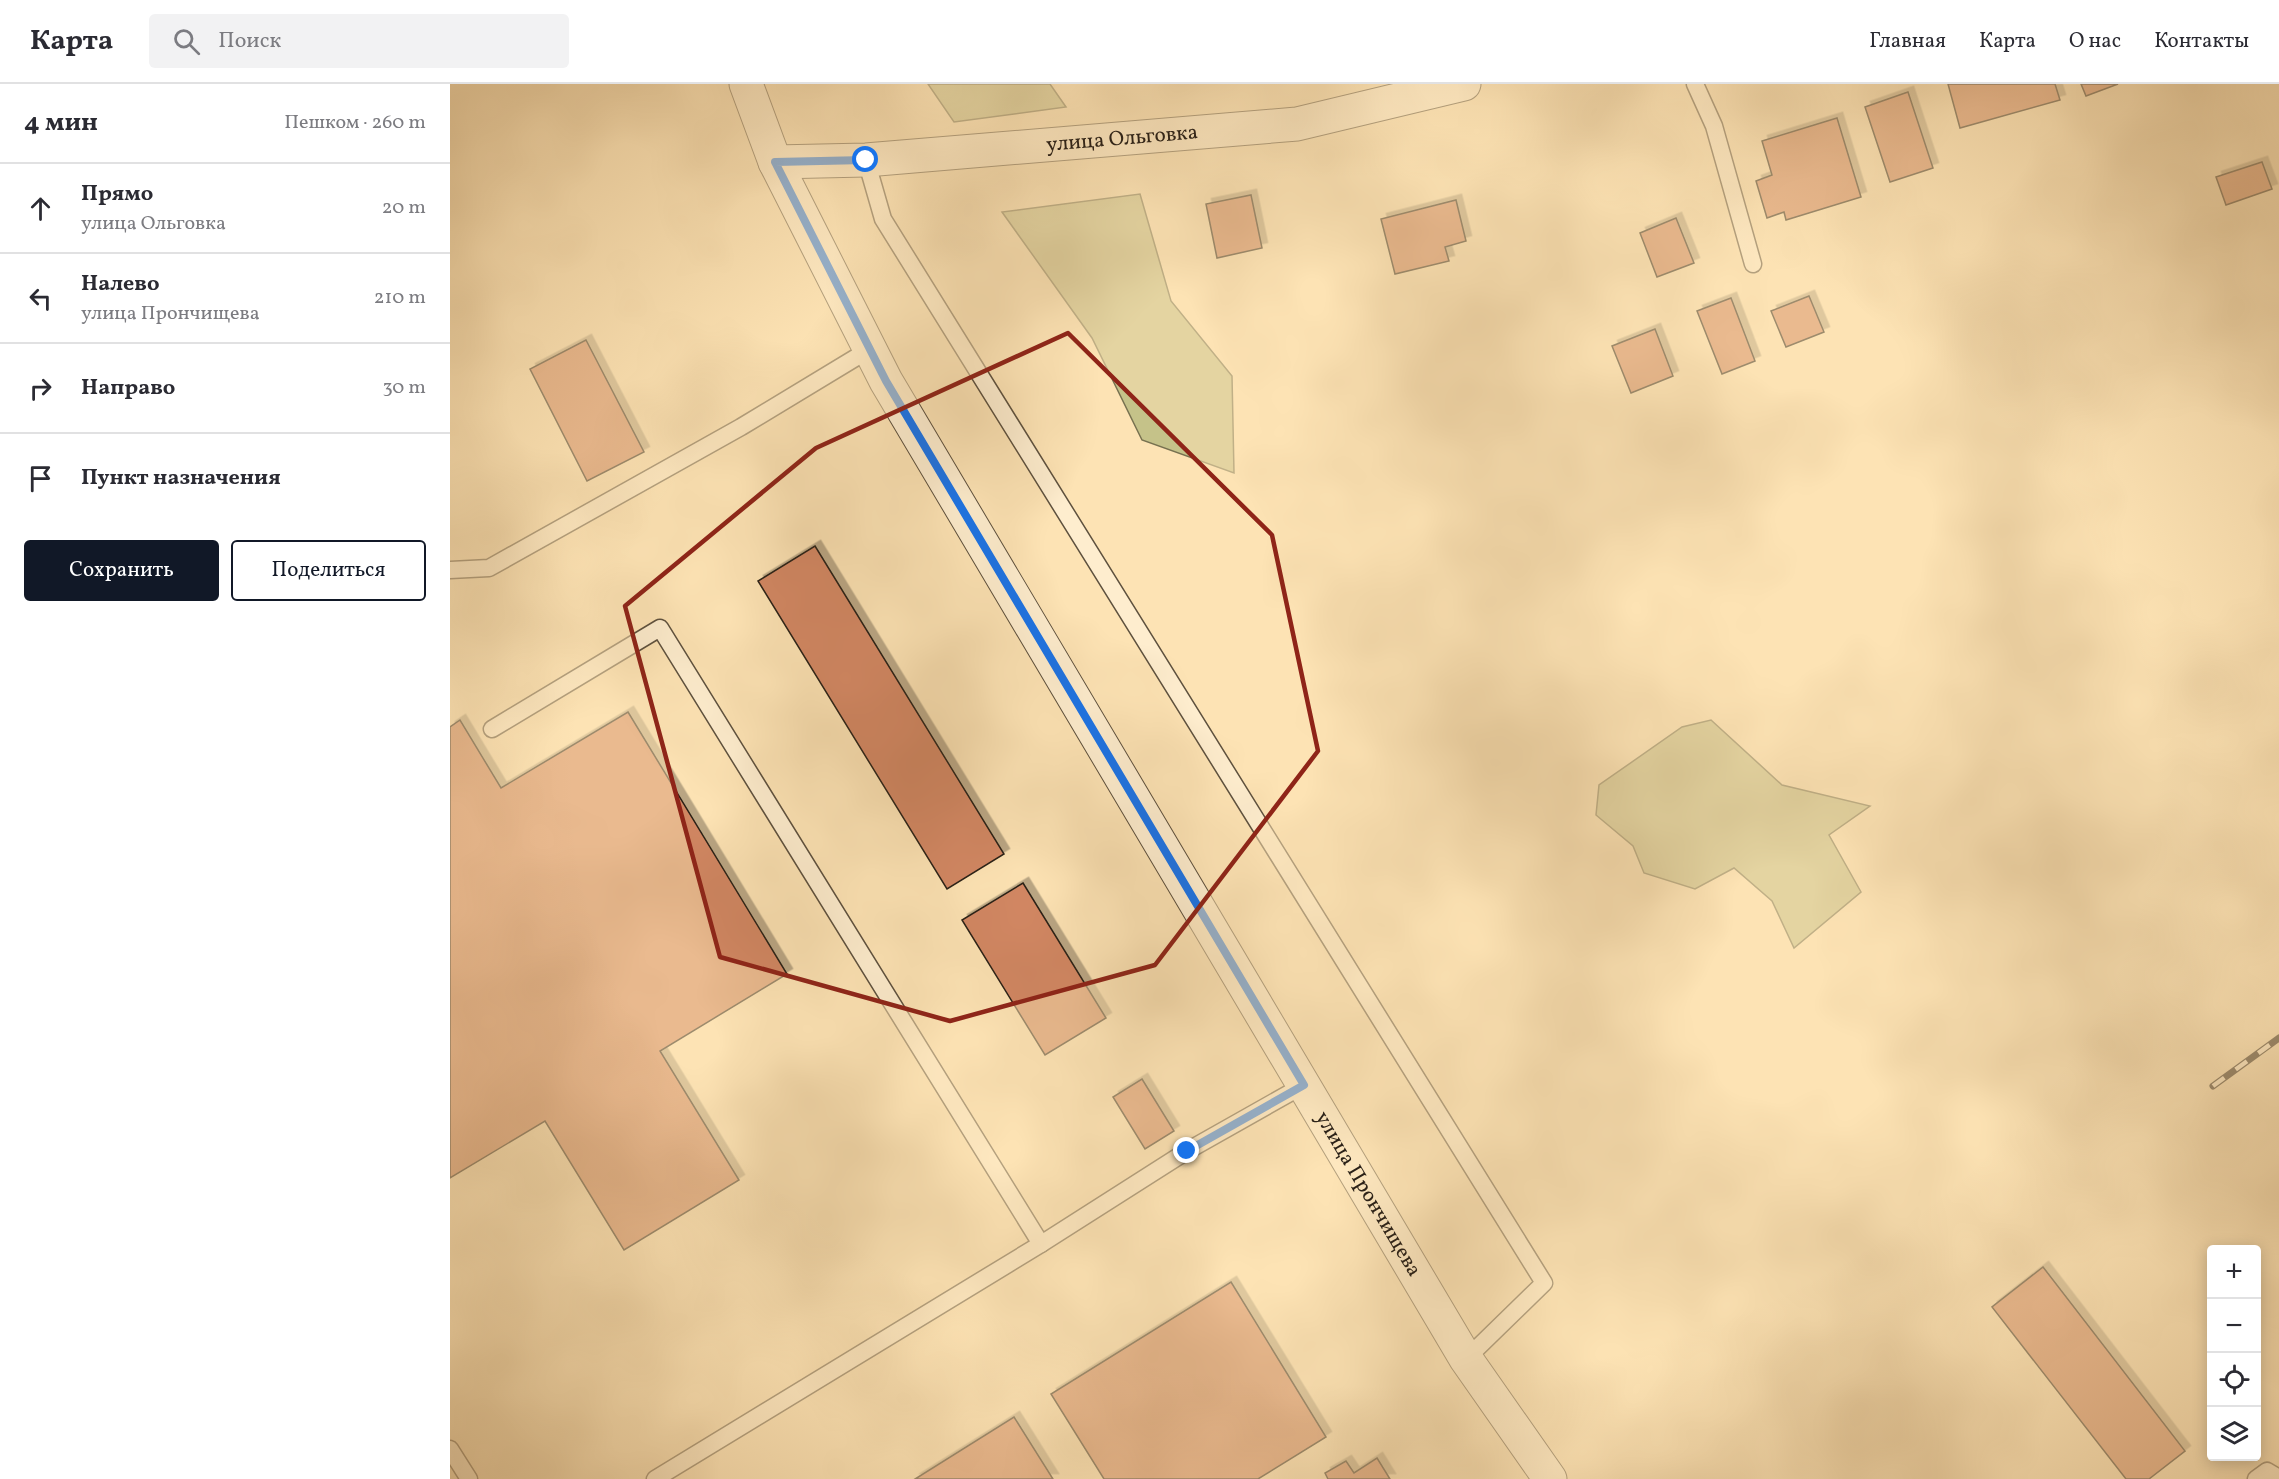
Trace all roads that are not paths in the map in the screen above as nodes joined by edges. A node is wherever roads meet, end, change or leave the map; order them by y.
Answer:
1 (746, 84) edge
2 (1464, 84) edge
3 (1695, 84) edge
4 (866, 160) junction
5 (775, 162) junction
6 (1753, 264) dead end
7 (870, 349) junction
8 (450, 570) edge
9 (492, 729) dead end
10 (1304, 1085) junction
11 (1041, 1244) junction
12 (1466, 1359) junction
13 (450, 1449) edge
14 (2279, 1478) edge
15 (469, 1479) edge
16 (655, 1479) edge
17 (1550, 1479) edge
18 (2256, 1479) edge

1 - 5 street, улица Прончищева
2 - 4 street, улица Ольговка
3 - 6 lane
4 - 5 street, улица Ольговка
4 - 12 lane
5 - 7 street, улица Прончищева
7 - 8 lane
7 - 10 street, улица Прончищева
9 - 11 lane
10 - 11 lane
10 - 12 street, улица Прончищева
11 - 16 lane
12 - 17 street, улица Прончищева
13 - 15 lane
14 - 18 lane

